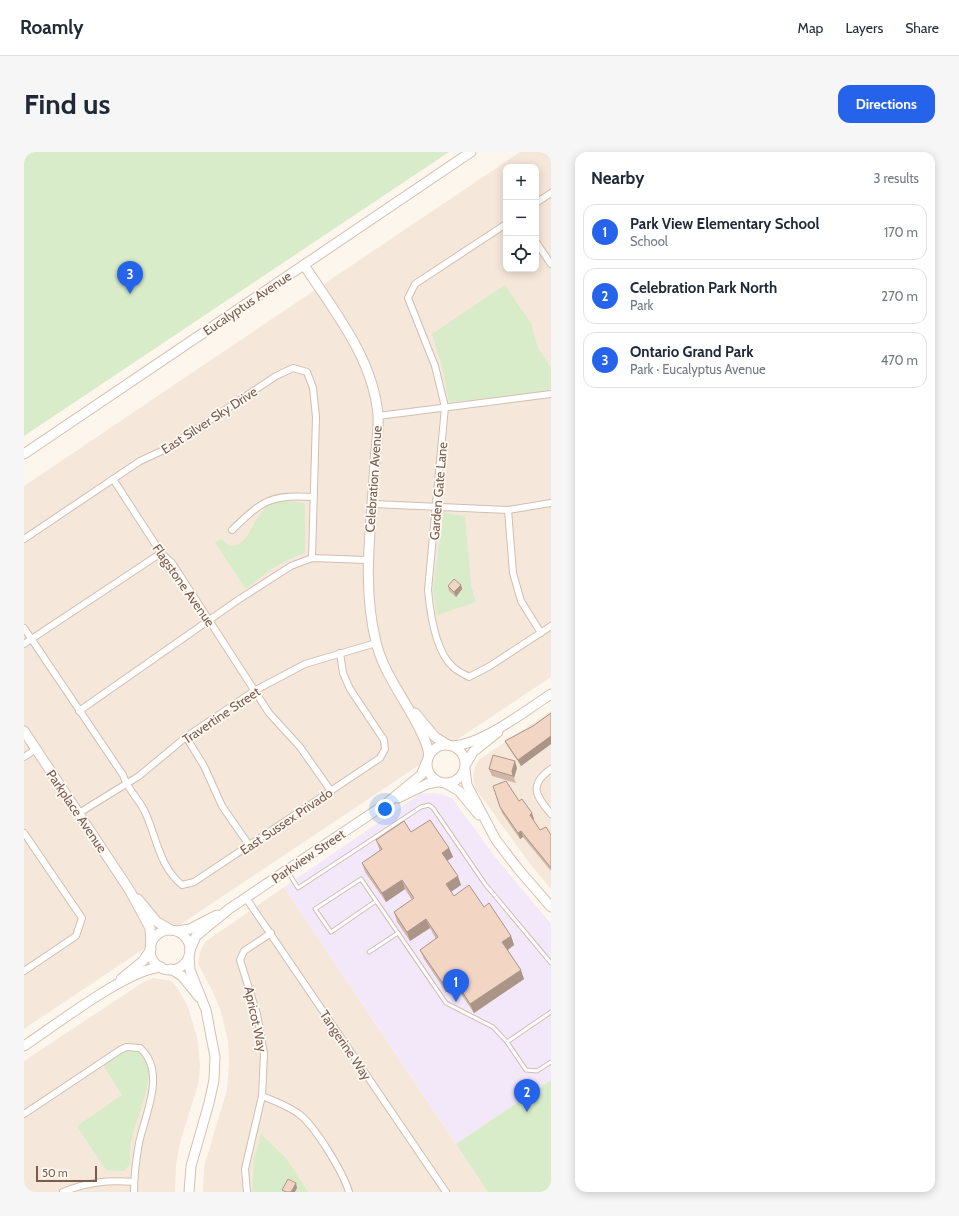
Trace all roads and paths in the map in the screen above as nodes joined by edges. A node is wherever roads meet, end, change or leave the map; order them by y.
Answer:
1 (471, 152) edge
2 (551, 193) edge
3 (539, 201) edge
4 (503, 226) edge
5 (539, 246) edge
6 (551, 264) edge
7 (304, 265) junction
8 (551, 394) edge
9 (445, 408) junction
10 (378, 416) junction
11 (24, 454) edge
12 (113, 480) junction
13 (313, 498) junction
14 (373, 504) junction
15 (551, 504) edge
16 (437, 508) junction
17 (508, 510) junction
18 (232, 530) dead end
19 (24, 539) edge
20 (161, 553) junction
21 (312, 558) junction
22 (367, 560) junction
23 (209, 621) junction
24 (551, 626) edge
25 (24, 628) edge
26 (541, 633) junction
27 (32, 640) junction
28 (376, 643) junction
29 (24, 644) edge
30 (340, 653) junction
31 (254, 691) junction
32 (551, 694) edge
33 (407, 703) junction
34 (79, 711) junction
35 (506, 724) junction
36 (24, 731) edge
37 (186, 737) junction
38 (451, 745) junction
39 (36, 749) junction
40 (24, 757) edge
41 (428, 759) junction
42 (466, 766) junction
43 (551, 770) edge
44 (437, 782) junction
45 (126, 784) junction
46 (447, 784) junction
47 (331, 791) junction
48 (387, 803) junction
49 (79, 813) junction
50 (551, 814) edge
51 (489, 826) junction
52 (24, 833) edge
53 (249, 845) junction
54 (287, 870) junction
55 (130, 890) junction
56 (246, 898) junction
57 (376, 901) junction
58 (551, 907) edge
59 (229, 910) junction
60 (174, 931) junction
61 (398, 933) junction
62 (271, 934) junction
63 (151, 947) junction
64 (369, 952) dead end
65 (190, 953) junction
66 (551, 963) edge
67 (161, 967) junction
68 (171, 970) junction
69 (24, 971) edge
70 (111, 988) junction
71 (202, 1002) junction
72 (551, 1012) edge
73 (507, 1042) junction
74 (24, 1046) edge
75 (551, 1062) edge
76 (262, 1096) junction
77 (24, 1114) edge
78 (134, 1182) junction
79 (63, 1192) edge
80 (134, 1192) edge
81 (190, 1192) edge
82 (247, 1192) edge
83 (349, 1192) edge
84 (446, 1192) edge

1 - 7 street, Eucalyptus Avenue
2 - 3 street
4 - 9 street, Garden Gate Lane
5 - 6 street
7 - 10 street, Celebration Avenue
7 - 11 street, Eucalyptus Avenue
8 - 9 street
9 - 10 street
9 - 16 street, Garden Gate Lane
10 - 14 street, Celebration Avenue
12 - 13 street, East Silver Sky Drive
12 - 19 street, East Silver Sky Drive
12 - 20 street, Flagstone Avenue
13 - 18 street
13 - 21 street
14 - 16 street
14 - 22 street, Celebration Avenue
15 - 17 street
16 - 17 street
16 - 26 street, Garden Gate Lane
17 - 26 street
20 - 23 street, Flagstone Avenue
20 - 27 street
21 - 22 street
21 - 23 street
22 - 28 street, Celebration Avenue
23 - 31 street, Flagstone Avenue
23 - 34 street
24 - 26 street
25 - 27 street
27 - 29 street
27 - 34 street
28 - 30 street, Travertine Street
28 - 33 street, Celebration Avenue
30 - 31 street, Travertine Street
30 - 47 street, East Sussex Privado
31 - 37 street, Travertine Street
31 - 47 street, Flagstone Avenue
32 - 35 street
33 - 38 street, Celebration Avenue
33 - 41 street, Celebration Avenue
34 - 45 street
35 - 38 street
35 - 42 street
36 - 39 street, Parkplace Avenue
37 - 45 street, Travertine Street
37 - 53 street
38 - 41 street
38 - 42 street
39 - 40 street
39 - 49 street, Parkplace Avenue
41 - 44 street
41 - 48 street, Parkview Street
42 - 46 street
42 - 51 street
43 - 50 street
44 - 46 street
44 - 48 street, Parkview Street
45 - 49 street, Travertine Street
45 - 53 street, East Sussex Privado
46 - 51 street
47 - 53 street, East Sussex Privado
48 - 54 street, Parkview Street
49 - 55 street, Parkplace Avenue
51 - 58 street
52 - 69 street
54 - 56 street, Parkview Street
54 - 66 lane
55 - 60 street, Parkplace Avenue
55 - 63 street, Parkplace Avenue
56 - 59 street, Parkview Street
56 - 62 street, Tangerine Way
57 - 57 lane
57 - 61 lane
59 - 60 street
59 - 65 street
60 - 63 street
60 - 65 street
61 - 64 lane
61 - 73 lane
62 - 76 street, Apricot Way
62 - 84 street, Tangerine Way
63 - 67 street
63 - 70 street
65 - 68 street
65 - 71 street
67 - 68 street
67 - 70 street
68 - 71 street
70 - 74 street
71 - 81 street
72 - 73 lane
73 - 75 lane
76 - 82 street, Apricot Way
76 - 83 street
77 - 78 street
78 - 79 street
78 - 80 street

